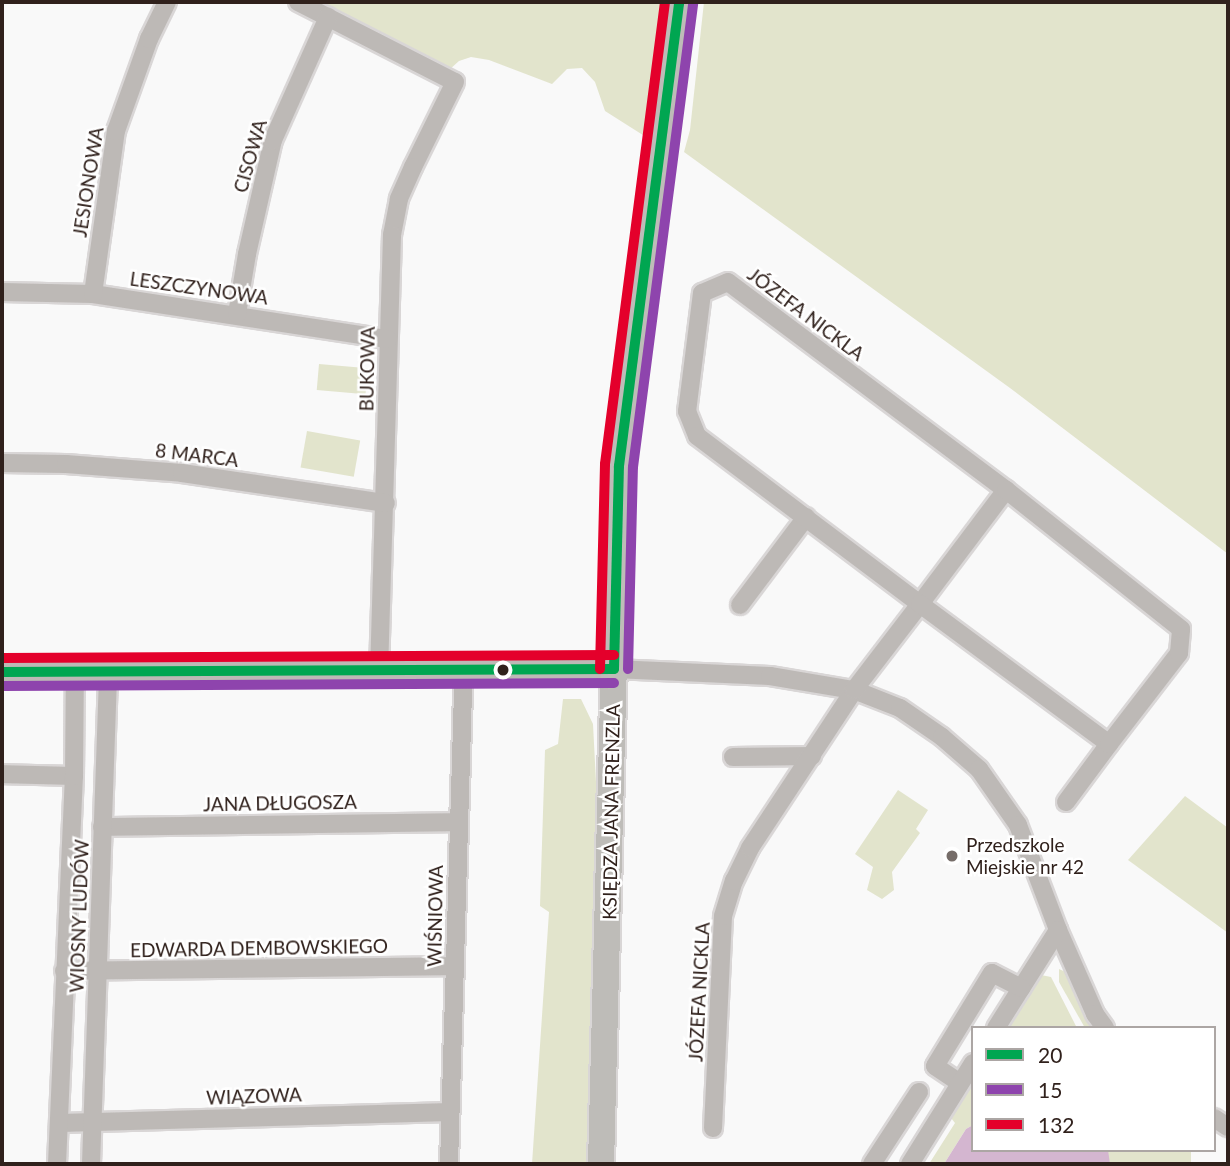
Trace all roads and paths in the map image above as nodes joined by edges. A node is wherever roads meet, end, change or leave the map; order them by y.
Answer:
1 (167, 2) edge
2 (298, 2) edge
3 (679, 2) edge
4 (328, 17) junction
5 (2, 292) edge
6 (93, 293) junction
7 (237, 314) junction
8 (388, 339) junction
9 (2, 463) edge
10 (1006, 490) junction
11 (386, 503) junction
12 (806, 517) junction
13 (919, 604) junction
14 (740, 605) dead end
15 (464, 668) junction
16 (108, 669) junction
17 (380, 669) junction
18 (614, 669) junction
19 (75, 670) junction
20 (2, 672) edge
21 (854, 690) junction
22 (1109, 744) junction
23 (812, 756) junction
24 (733, 757) dead end
25 (2, 774) edge
26 (74, 776) junction
27 (1066, 802) dead end
28 (458, 822) junction
29 (102, 827) junction
30 (1058, 930) junction
31 (455, 965) junction
32 (64, 971) junction
33 (99, 971) junction
34 (1021, 988) junction
35 (997, 1026) edge
36 (1104, 1026) edge
37 (971, 1066) edge
38 (960, 1083) junction
39 (919, 1092) dead end
40 (450, 1112) junction
41 (93, 1121) junction
42 (60, 1122) junction
43 (713, 1128) dead end
44 (885, 1144) junction
45 (911, 1162) edge
46 (57, 1164) edge
47 (91, 1164) edge
48 (449, 1164) edge
49 (601, 1164) edge
50 (872, 1164) edge

1 - 6 street, JESIONOWA
2 - 4 street
3 - 18 main road, KSIĘDZA JANA FRENZLA
4 - 7 street, CISOWA
4 - 8 street, BUKOWA
5 - 6 street, LESZCZYNOWA
6 - 7 street, LESZCZYNOWA
7 - 8 street, LESZCZYNOWA
8 - 11 street, BUKOWA
9 - 11 street, 8 MARCA
10 - 12 street, JÓZEFA NICKLA
10 - 13 street, JÓZEFA NICKLA
10 - 22 street, JÓZEFA NICKLA
11 - 17 street, BUKOWA
12 - 13 street, JÓZEFA NICKLA
12 - 14 street
13 - 21 street, JÓZEFA NICKLA
13 - 22 street, JÓZEFA NICKLA
15 - 17 street
15 - 18 street
15 - 28 street, WIŚNIOWA
16 - 17 street
16 - 19 street
16 - 29 street, WIOSNY LUDÓW
18 - 21 street
18 - 49 main road, KSIĘDZA JANA FRENZLA
19 - 20 street
19 - 26 street, WIOSNY LUDÓW
21 - 23 street, JÓZEFA NICKLA
21 - 30 street
22 - 27 street, JÓZEFA NICKLA
23 - 24 street
23 - 43 street, JÓZEFA NICKLA
25 - 26 street
26 - 32 street, WIOSNY LUDÓW
28 - 29 street, JANA DŁUGOSZA
28 - 31 street, WIŚNIOWA
29 - 33 street, WIOSNY LUDÓW
30 - 34 street
30 - 36 street
31 - 33 street, EDWARDA DEMBOWSKIEGO
31 - 40 street, WIŚNIOWA
32 - 33 street, EDWARDA DEMBOWSKIEGO
32 - 42 street, WIOSNY LUDÓW
33 - 41 street, WIOSNY LUDÓW
34 - 35 street
34 - 38 street
37 - 38 street
38 - 45 street
39 - 44 street
40 - 41 street, WIĄZOWA
40 - 48 street, WIŚNIOWA
41 - 42 street, WIĄZOWA
41 - 47 street, WIOSNY LUDÓW
42 - 46 street, WIOSNY LUDÓW
44 - 45 street
44 - 50 street

